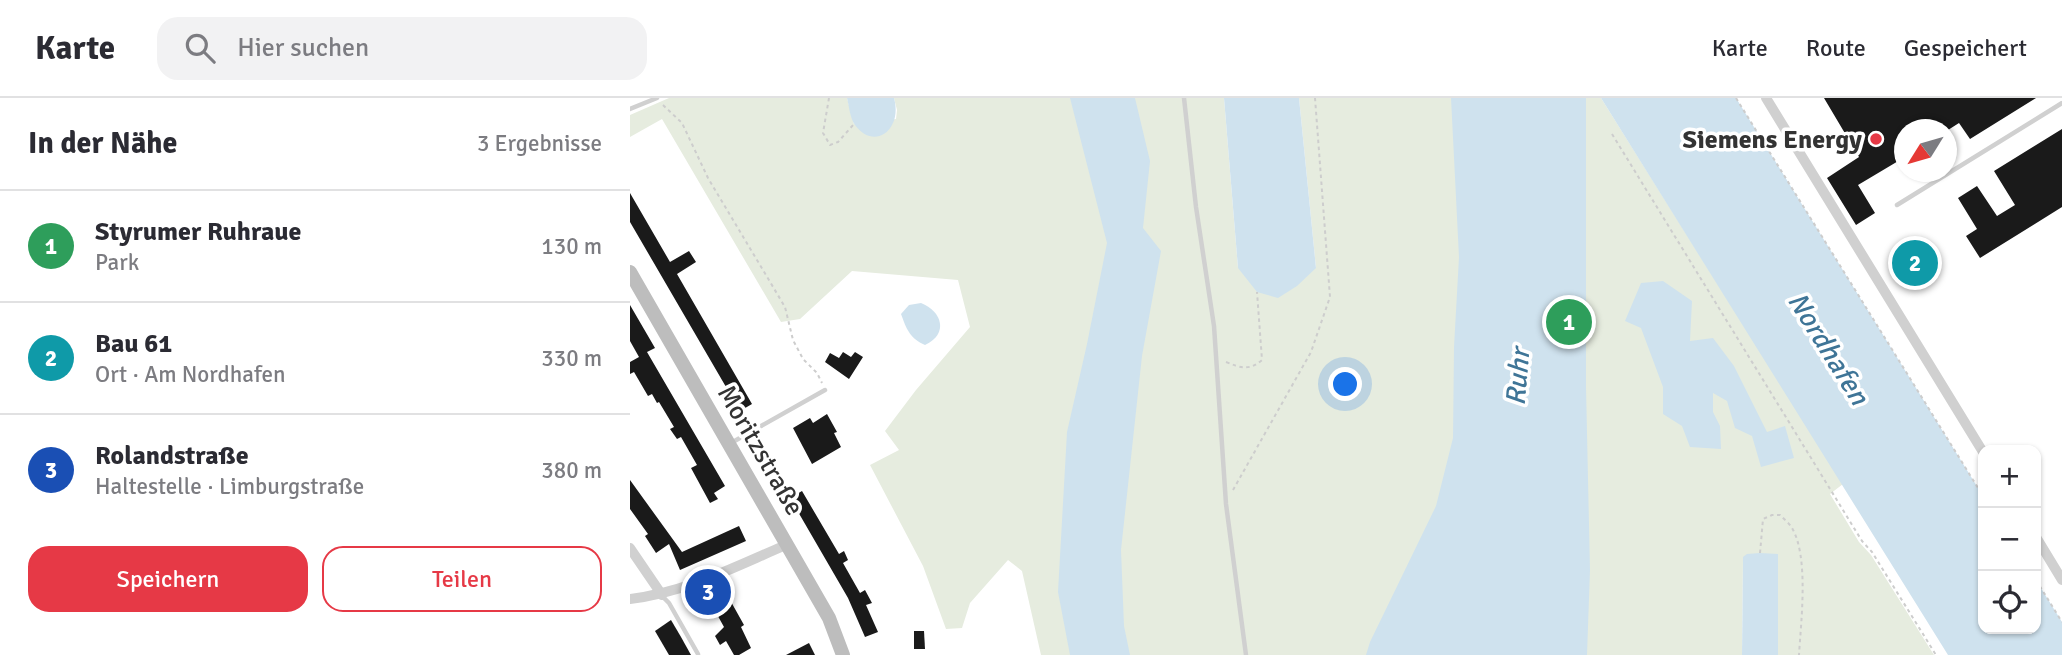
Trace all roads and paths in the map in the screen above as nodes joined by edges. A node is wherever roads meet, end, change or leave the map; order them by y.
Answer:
1 (658, 98) edge
2 (829, 98) edge
3 (1184, 98) edge
4 (1315, 98) edge
5 (1736, 98) edge
6 (1766, 98) edge
7 (2062, 103) edge
8 (630, 109) edge
9 (854, 124) dead end
10 (1612, 134) dead end
11 (1897, 205) dead end
12 (630, 272) edge
13 (1257, 292) dead end
14 (1216, 357) junction
15 (825, 390) joint
16 (729, 443) junction
17 (1979, 445) edge
18 (1978, 488) edge
19 (1226, 504) junction
20 (786, 545) junction
21 (2041, 545) edge
22 (630, 548) edge
23 (1760, 553) dead end
24 (2061, 575) edge
25 (2041, 588) edge
26 (662, 595) junction
27 (630, 599) edge
28 (2062, 622) edge
29 (698, 654) edge
30 (844, 655) edge
31 (1246, 655) edge
32 (1799, 655) edge
33 (1936, 655) edge

1 - 8 lane
1 - 15 path
2 - 9 path
3 - 14 lane
4 - 19 path
5 - 18 path
6 - 17 street
7 - 11 lane
10 - 33 path
12 - 16 main road, Moritzstraße
13 - 14 path
14 - 19 lane
15 - 16 lane
16 - 20 main road, Moritzstraße
19 - 31 lane
20 - 26 street
20 - 30 main road, Moritzstraße
21 - 24 street
22 - 26 street
23 - 32 path
25 - 28 path
26 - 27 street
26 - 29 lane

